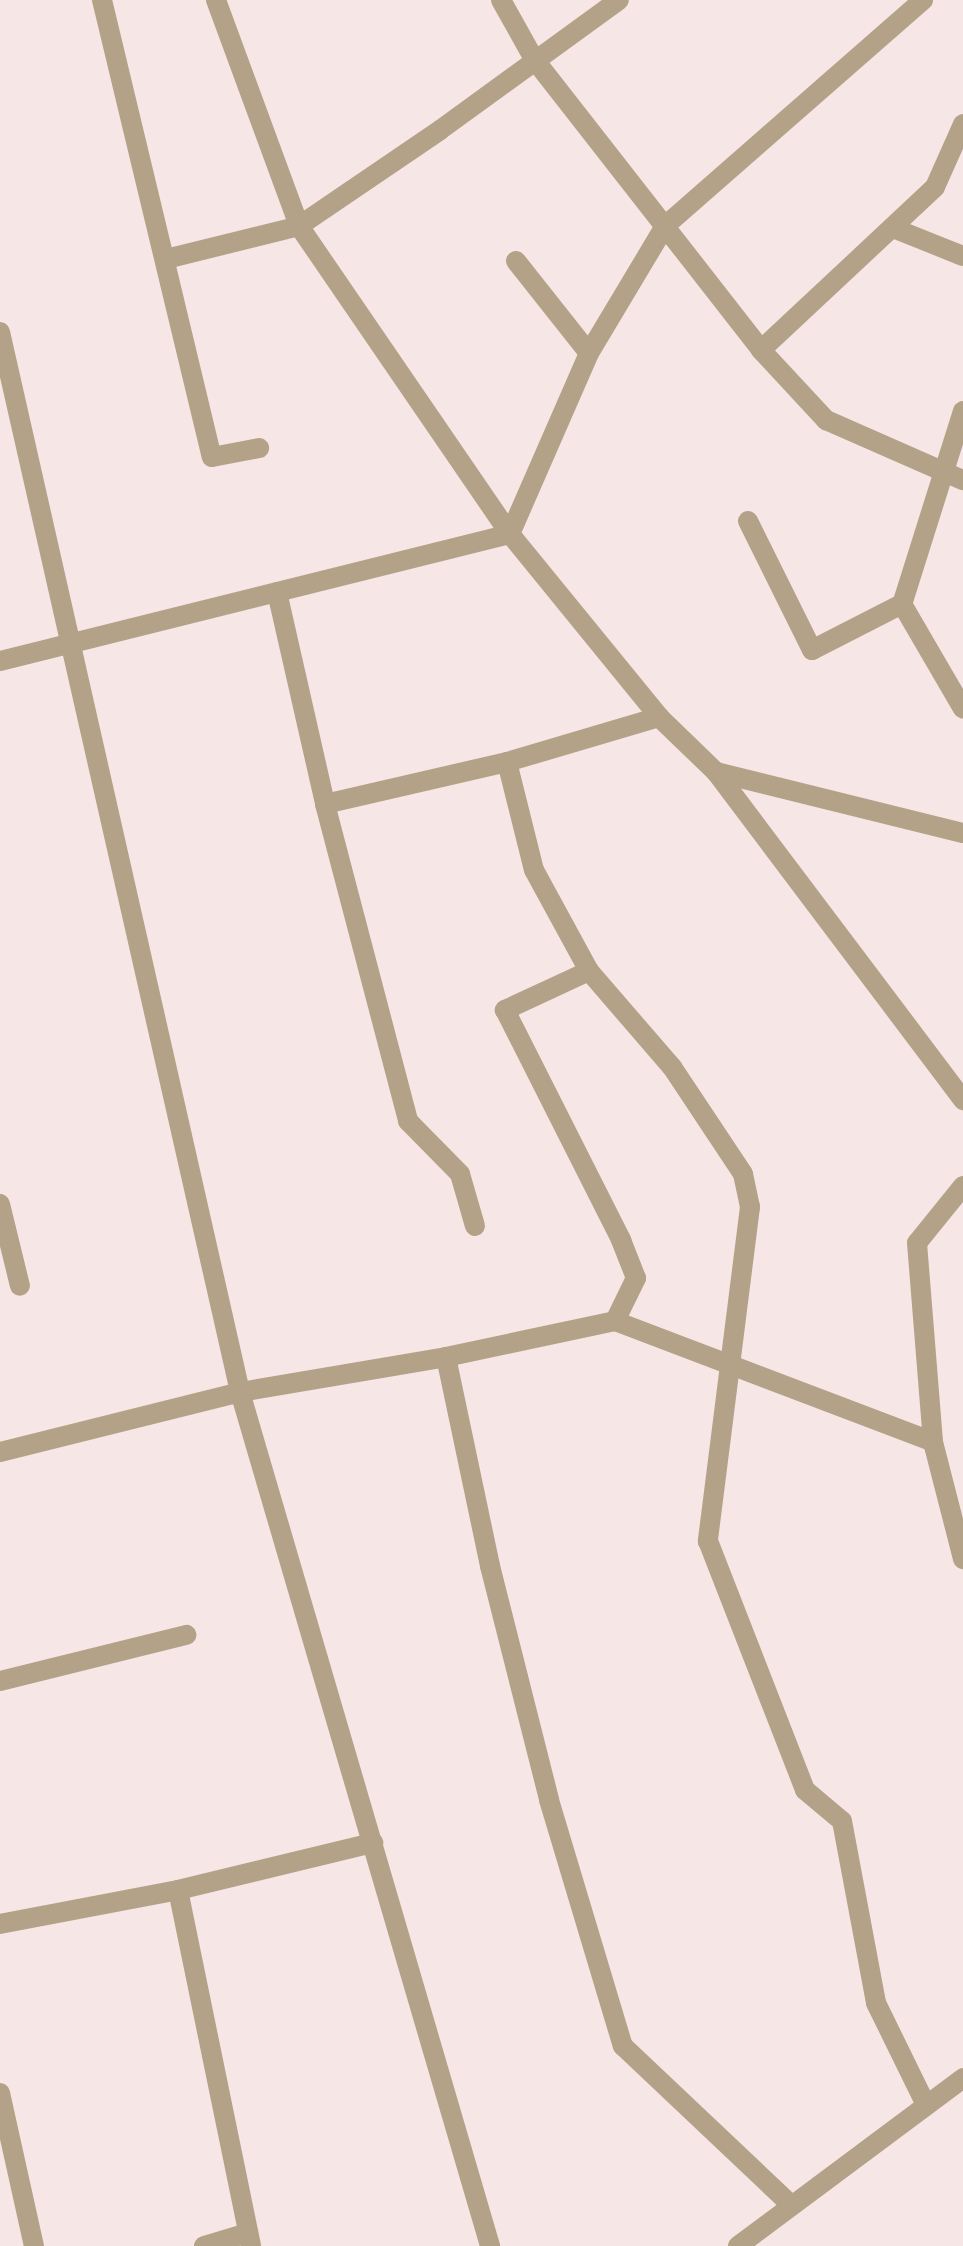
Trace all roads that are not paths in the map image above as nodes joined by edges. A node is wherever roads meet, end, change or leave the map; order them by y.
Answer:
1 (102, 0) edge
2 (216, 0) edge
3 (501, 0) edge
4 (619, 0) edge
5 (923, 0) edge
6 (534, 59) junction
7 (963, 124) edge
8 (299, 226) junction
9 (665, 226) junction
10 (893, 228) junction
11 (963, 256) edge
12 (166, 259) junction
13 (516, 261) dead end
14 (0, 332) edge
15 (761, 350) junction
16 (589, 353) junction
17 (963, 411) edge
18 (259, 448) dead end
19 (954, 476) edge
20 (748, 521) dead end
21 (510, 534) junction
22 (277, 592) junction
23 (902, 604) junction
24 (69, 644) junction
25 (0, 661) edge
26 (963, 709) edge
27 (659, 717) junction
28 (507, 762) junction
29 (716, 772) junction
30 (325, 804) junction
31 (963, 833) edge
32 (589, 971) junction
33 (963, 1100) edge
34 (963, 1186) edge
35 (0, 1204) edge
36 (475, 1226) dead end
37 (20, 1286) dead end
38 (615, 1321) junction
39 (446, 1357) junction
40 (731, 1368) junction
41 (240, 1392) junction
42 (933, 1442) junction
43 (0, 1452) edge
44 (963, 1559) edge
45 (186, 1635) dead end
46 (0, 1681) edge
47 (373, 1843) junction
48 (178, 1890) junction
49 (0, 1924) edge
50 (963, 2078) edge
51 (0, 2093) edge
52 (925, 2103) junction
53 (791, 2205) junction
54 (249, 2239) edge
55 (34, 2246) edge
56 (204, 2246) edge
57 (490, 2246) edge
58 (738, 2246) edge

1 - 12 street
2 - 8 street
3 - 6 street
4 - 6 street
5 - 9 street
6 - 8 street
6 - 9 street
7 - 10 street
8 - 12 street
8 - 21 street
9 - 15 street
9 - 16 street
10 - 11 street
10 - 15 street
12 - 18 street
13 - 16 street
14 - 24 street
15 - 19 street
16 - 21 street
17 - 19 street
19 - 23 street
20 - 23 street
21 - 22 street
21 - 27 street
22 - 24 street
22 - 30 street
23 - 26 street
24 - 25 street
24 - 41 street
27 - 28 street
27 - 29 street
28 - 30 street
28 - 32 street
29 - 31 street
29 - 33 street
30 - 36 street
32 - 38 street
32 - 40 street
34 - 42 street
35 - 37 street
38 - 39 street
38 - 40 street
39 - 41 street
39 - 53 street
40 - 42 street
40 - 52 street
41 - 43 street
41 - 47 street
42 - 44 street
45 - 46 street
47 - 48 street
47 - 57 street
48 - 49 street
48 - 54 street
50 - 52 street
51 - 55 street
52 - 53 street
53 - 58 street
54 - 56 street

